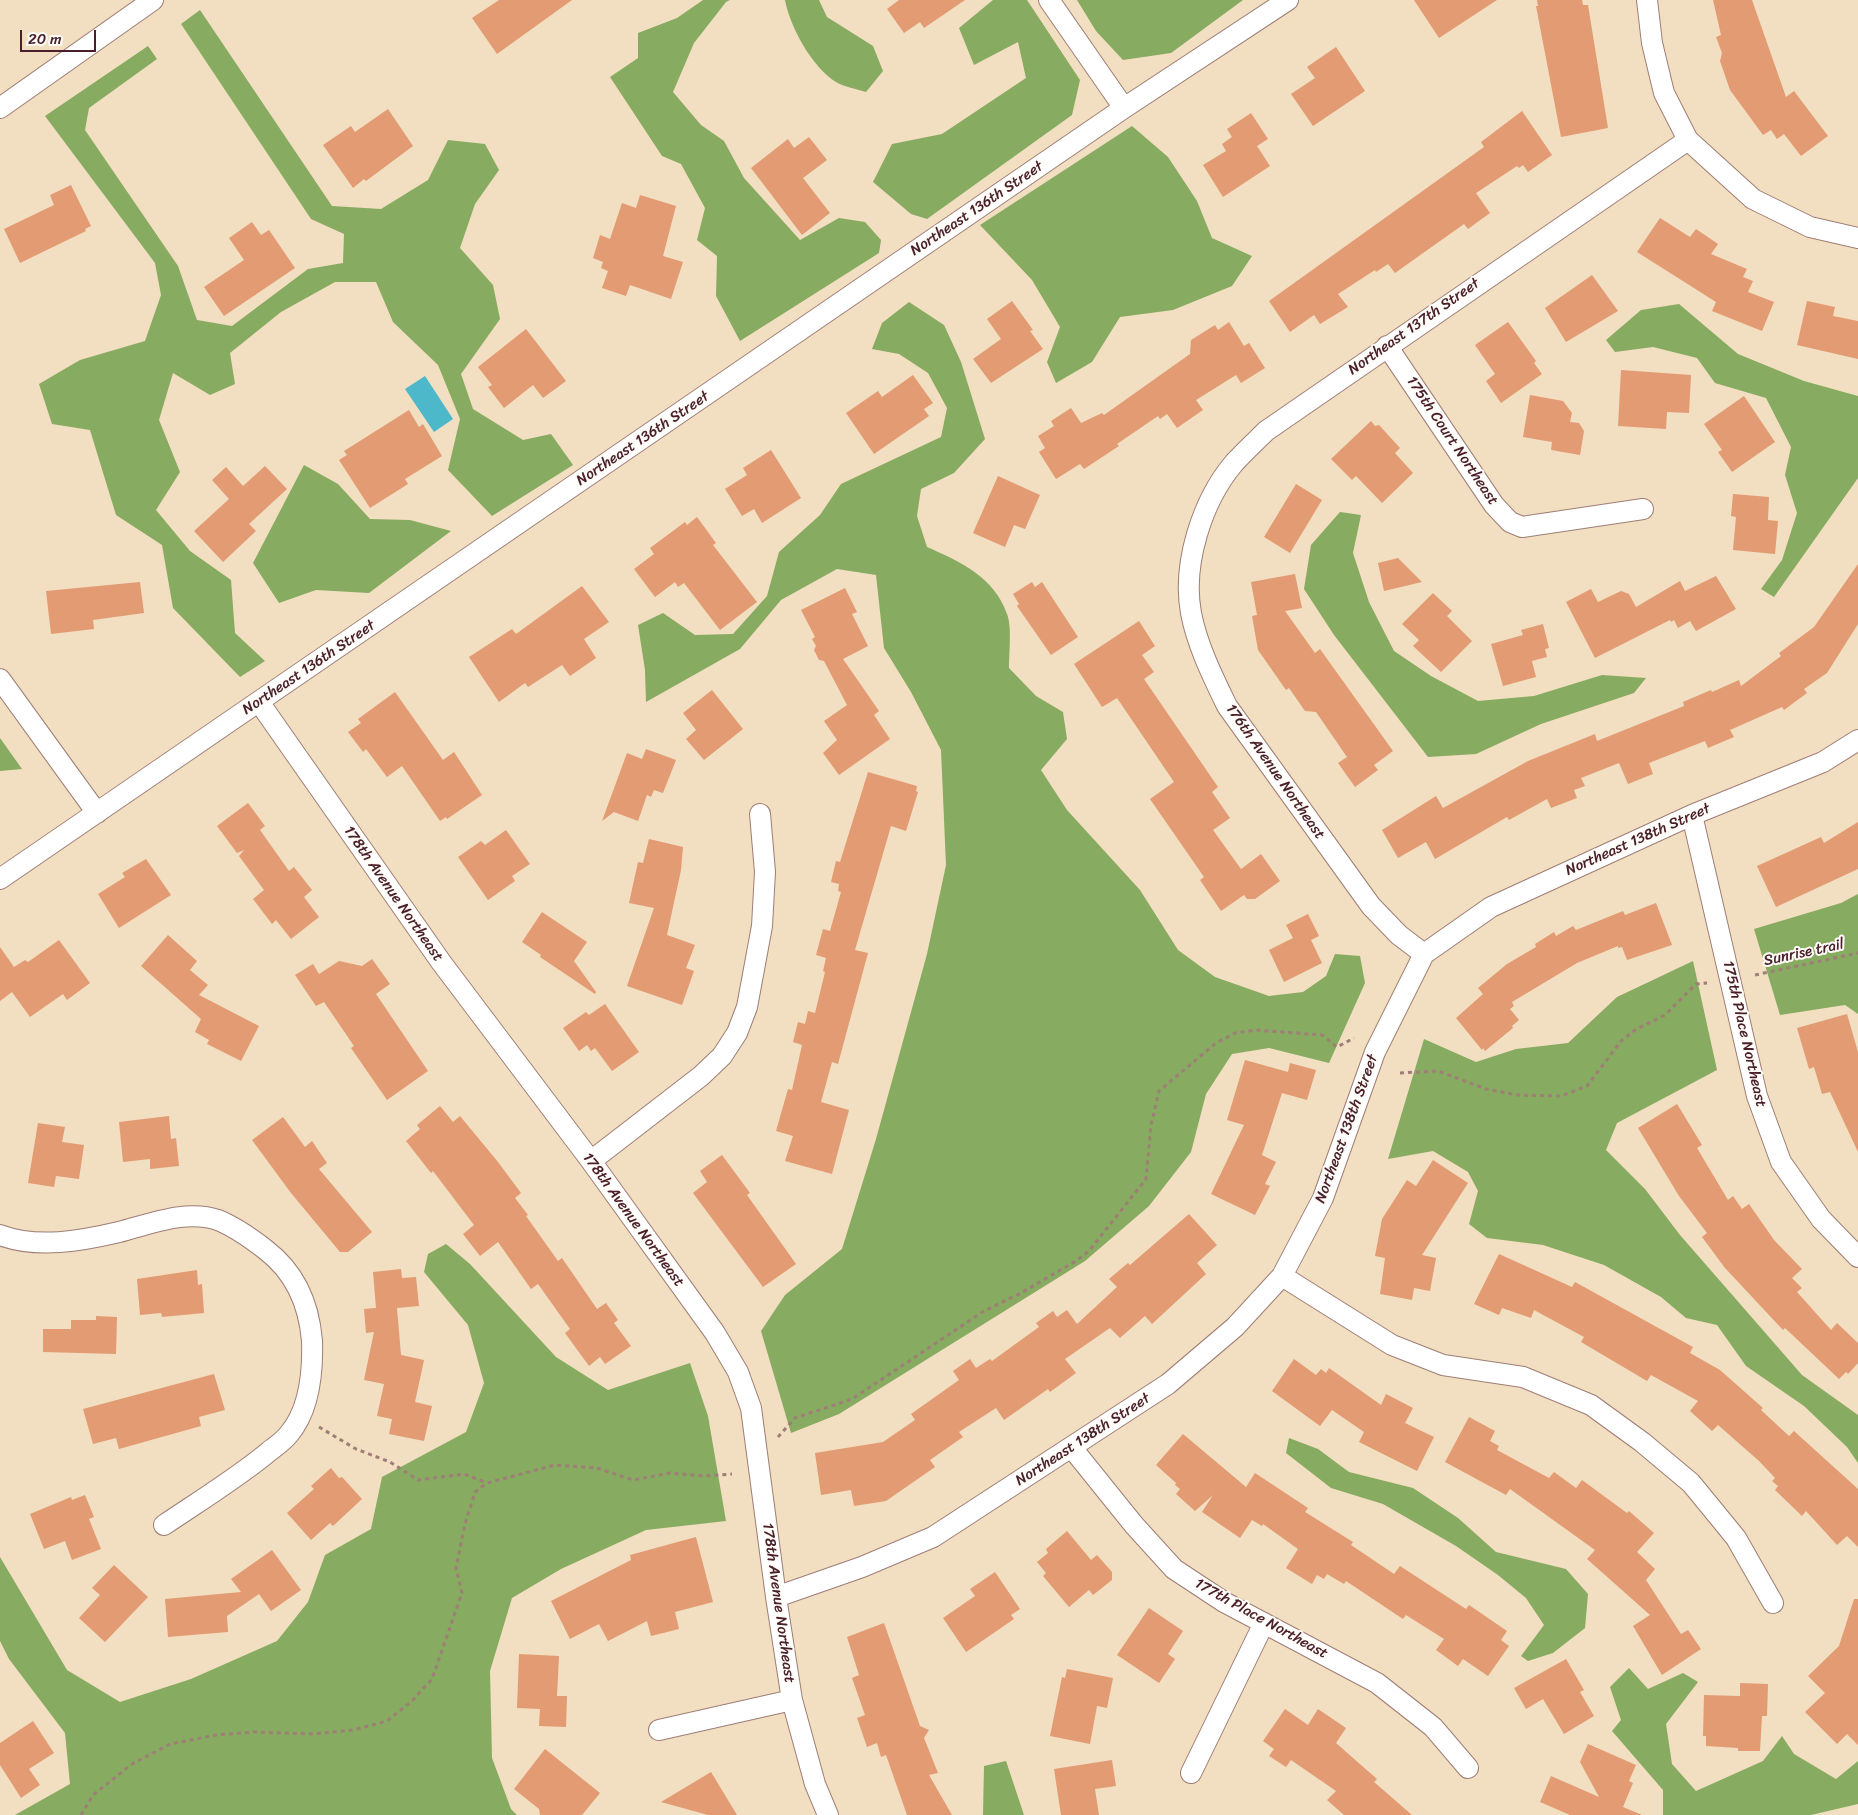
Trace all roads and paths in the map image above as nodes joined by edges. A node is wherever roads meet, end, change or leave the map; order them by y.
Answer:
1 (153, 0) edge
2 (1049, 0) edge
3 (1288, 0) edge
4 (1647, 0) edge
5 (0, 108) edge
6 (1124, 108) junction
7 (1688, 140) junction
8 (1858, 238) edge
9 (1387, 346) junction
10 (1643, 509) dead end
11 (1190, 558) joint
12 (0, 679) edge
13 (259, 702) junction
14 (1858, 740) edge
15 (97, 813) junction
16 (760, 814) dead end
17 (1692, 815) junction
18 (0, 879) edge
19 (1858, 953) edge
20 (1424, 954) junction
21 (1755, 975) dead end
22 (1713, 982) dead end
23 (1354, 1038) dead end
24 (1400, 1073) dead end
25 (591, 1160) junction
26 (0, 1235) edge
27 (1858, 1257) edge
28 (1282, 1276) junction
29 (298, 1418) junction
30 (777, 1438) dead end
31 (1072, 1448) junction
32 (732, 1474) dead end
33 (487, 1483) junction
34 (164, 1525) dead end
35 (776, 1597) junction
36 (1773, 1603) dead end
37 (1264, 1623) junction
38 (792, 1700) junction
39 (659, 1730) dead end
40 (1468, 1768) dead end
41 (1191, 1773) dead end
42 (81, 1815) edge
43 (828, 1815) edge

1 - 5 street
2 - 6 street
3 - 6 street, Northeast 136th Street
4 - 7 street
6 - 13 street, Northeast 136th Street
7 - 8 street
7 - 9 street, Northeast 137th Street
9 - 10 street, 175th Court Northeast
9 - 11 street, Northeast 137th Street
11 - 20 street, 176th Avenue Northeast
12 - 15 street
13 - 15 street, Northeast 136th Street
13 - 25 street, 178th Avenue Northeast
14 - 17 street, Northeast 138th Street
15 - 18 street, Northeast 136th Street
16 - 25 street
17 - 20 street, Northeast 138th Street
17 - 27 street, 175th Place Northeast
19 - 21 path, Sunrise trail
20 - 28 street, Northeast 138th Street
22 - 24 path
23 - 30 path
25 - 35 street, 178th Avenue Northeast
26 - 29 street
28 - 31 street, Northeast 138th Street
28 - 36 street
29 - 33 path
29 - 34 street
31 - 35 street, Northeast 138th Street
31 - 37 street, 177th Place Northeast
32 - 33 path
33 - 42 path
35 - 38 street, 178th Avenue Northeast
37 - 40 street, 177th Place Northeast
37 - 41 street
38 - 39 street
38 - 43 street, 178th Avenue Northeast

